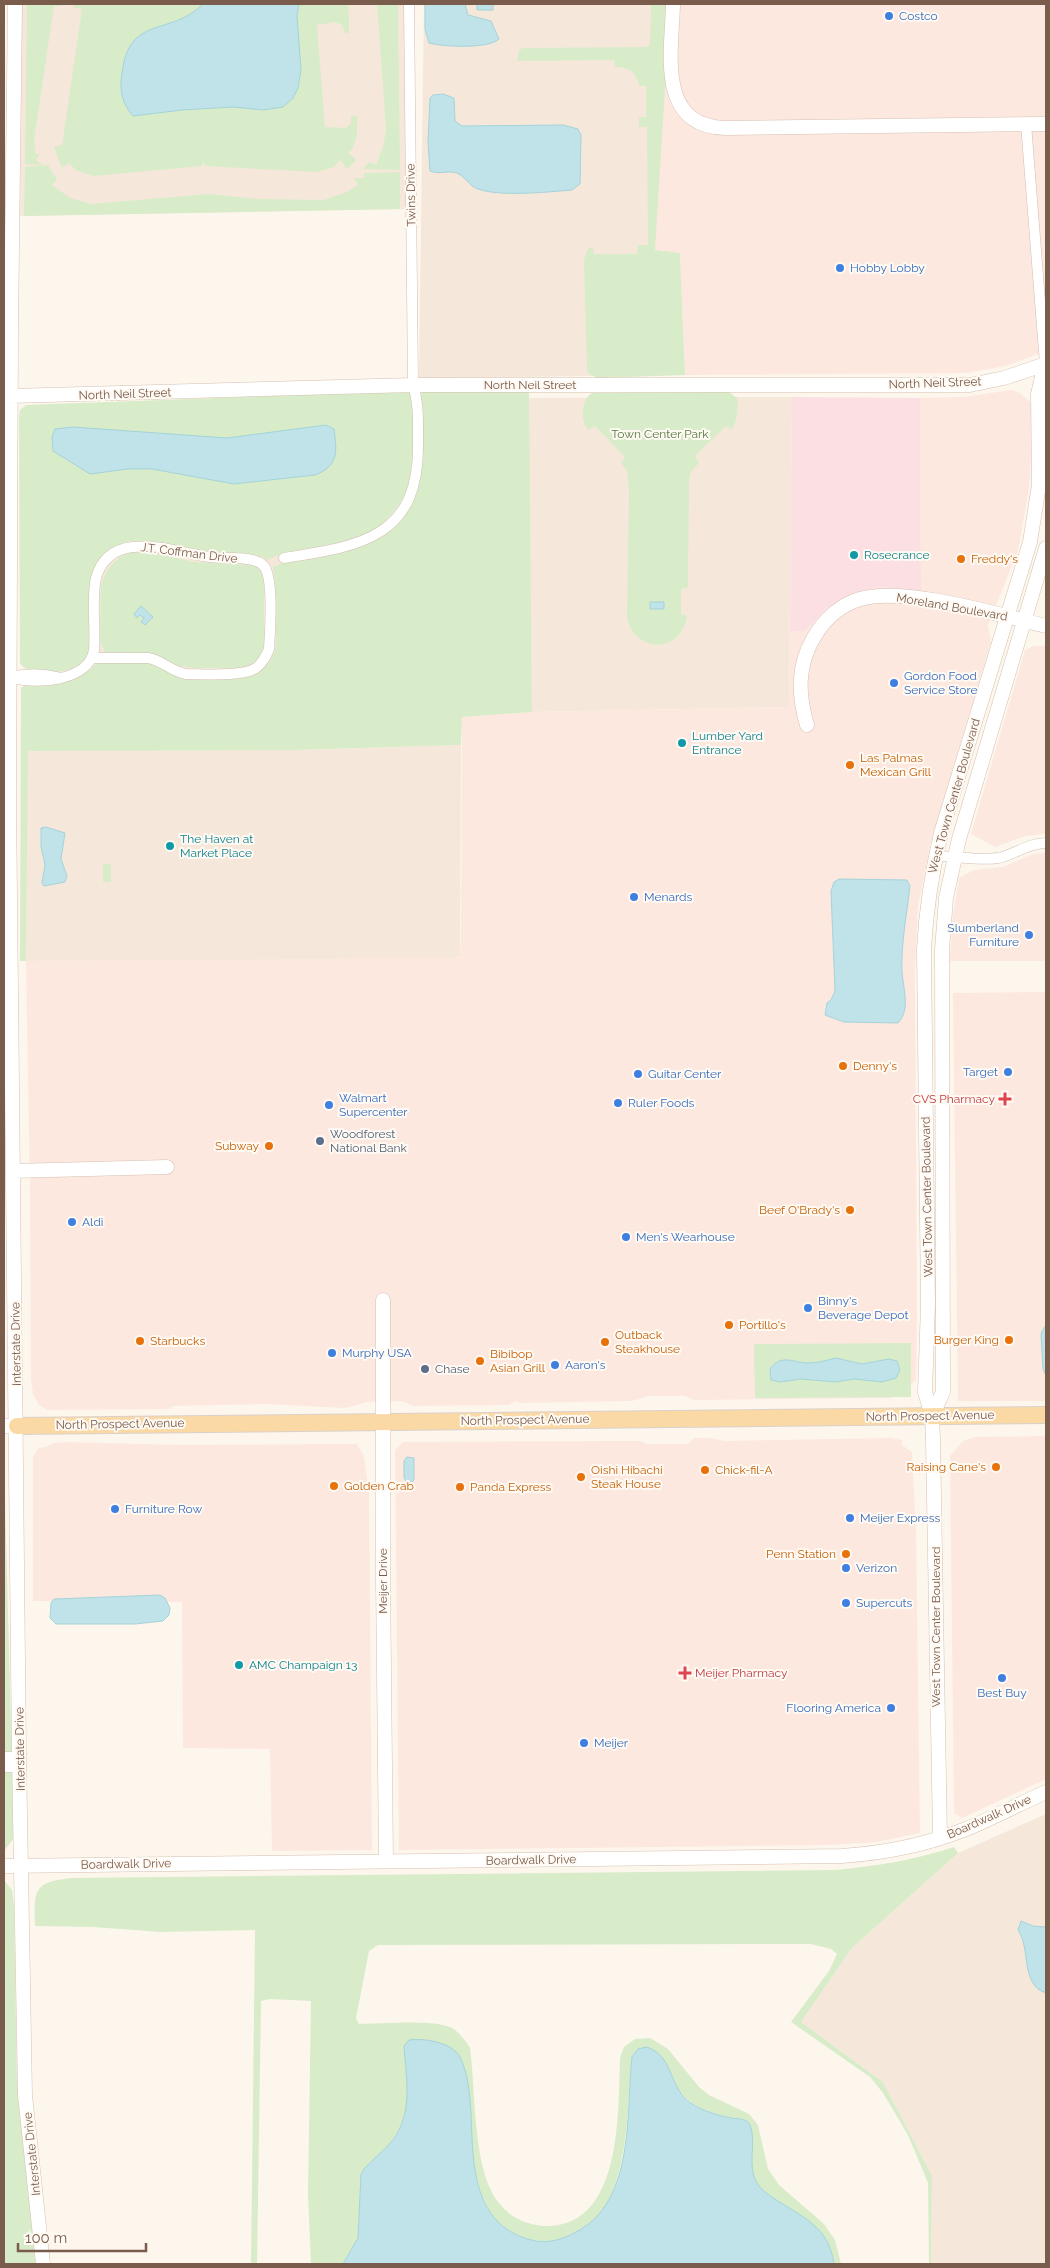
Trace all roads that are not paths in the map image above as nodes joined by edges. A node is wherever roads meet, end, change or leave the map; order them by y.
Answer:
1 (15, 4) edge
2 (409, 4) edge
3 (673, 4) edge
4 (1026, 124) junction
5 (1046, 124) edge
6 (1046, 366) edge
7 (413, 385) junction
8 (10, 396) junction
9 (1046, 548) edge
10 (284, 558) dead end
11 (1007, 615) junction
12 (1026, 621) junction
13 (1046, 626) edge
14 (93, 658) junction
15 (10, 677) junction
16 (807, 725) dead end
17 (6, 801) edge
18 (1046, 843) edge
19 (936, 856) junction
20 (955, 856) junction
21 (167, 1167) dead end
22 (13, 1170) junction
23 (382, 1300) dead end
24 (1046, 1415) edge
25 (932, 1416) junction
26 (382, 1422) junction
27 (10, 1426) edge
28 (4, 1757) edge
29 (20, 1762) junction
30 (4, 1767) edge
31 (1046, 1792) edge
32 (940, 1838) junction
33 (386, 1861) junction
34 (4, 1866) edge
35 (21, 1866) junction
36 (43, 2264) edge

1 - 8 main road, Interstate Drive
2 - 7 street, Twins Drive
3 - 4 main road
4 - 5 main road
4 - 6 street, West Town Center Boulevard
6 - 7 main road, North Neil Street
6 - 11 main road, West Town Center Boulevard
7 - 8 main road, North Neil Street
7 - 10 street
8 - 15 main road, Interstate Drive
9 - 12 main road, West Town Center Boulevard
11 - 12 main road, Moreland Boulevard
11 - 16 main road, Moreland Boulevard
11 - 19 main road, West Town Center Boulevard
12 - 13 main road, Moreland Boulevard
12 - 20 main road, West Town Center Boulevard
14 - 14 street, J.T. Coffman Drive
14 - 15 street
15 - 17 main road, Interstate Drive
17 - 22 main road, Interstate Drive
18 - 20 street
19 - 20 street
19 - 25 main road, West Town Center Boulevard
20 - 25 main road, West Town Center Boulevard
21 - 22 main road
22 - 27 main road, Interstate Drive
23 - 26 main road, Meijer Drive
24 - 25 main road, North Prospect Avenue
25 - 26 main road, North Prospect Avenue
25 - 32 main road, West Town Center Boulevard
26 - 27 main road, North Prospect Avenue
26 - 33 main road, Meijer Drive
27 - 29 main road, Interstate Drive
28 - 29 street
29 - 30 street
29 - 35 main road, Interstate Drive
31 - 32 main road, Boardwalk Drive
32 - 33 main road, Boardwalk Drive
33 - 35 main road, Boardwalk Drive
34 - 35 main road, Boardwalk Drive
35 - 36 main road, Interstate Drive

